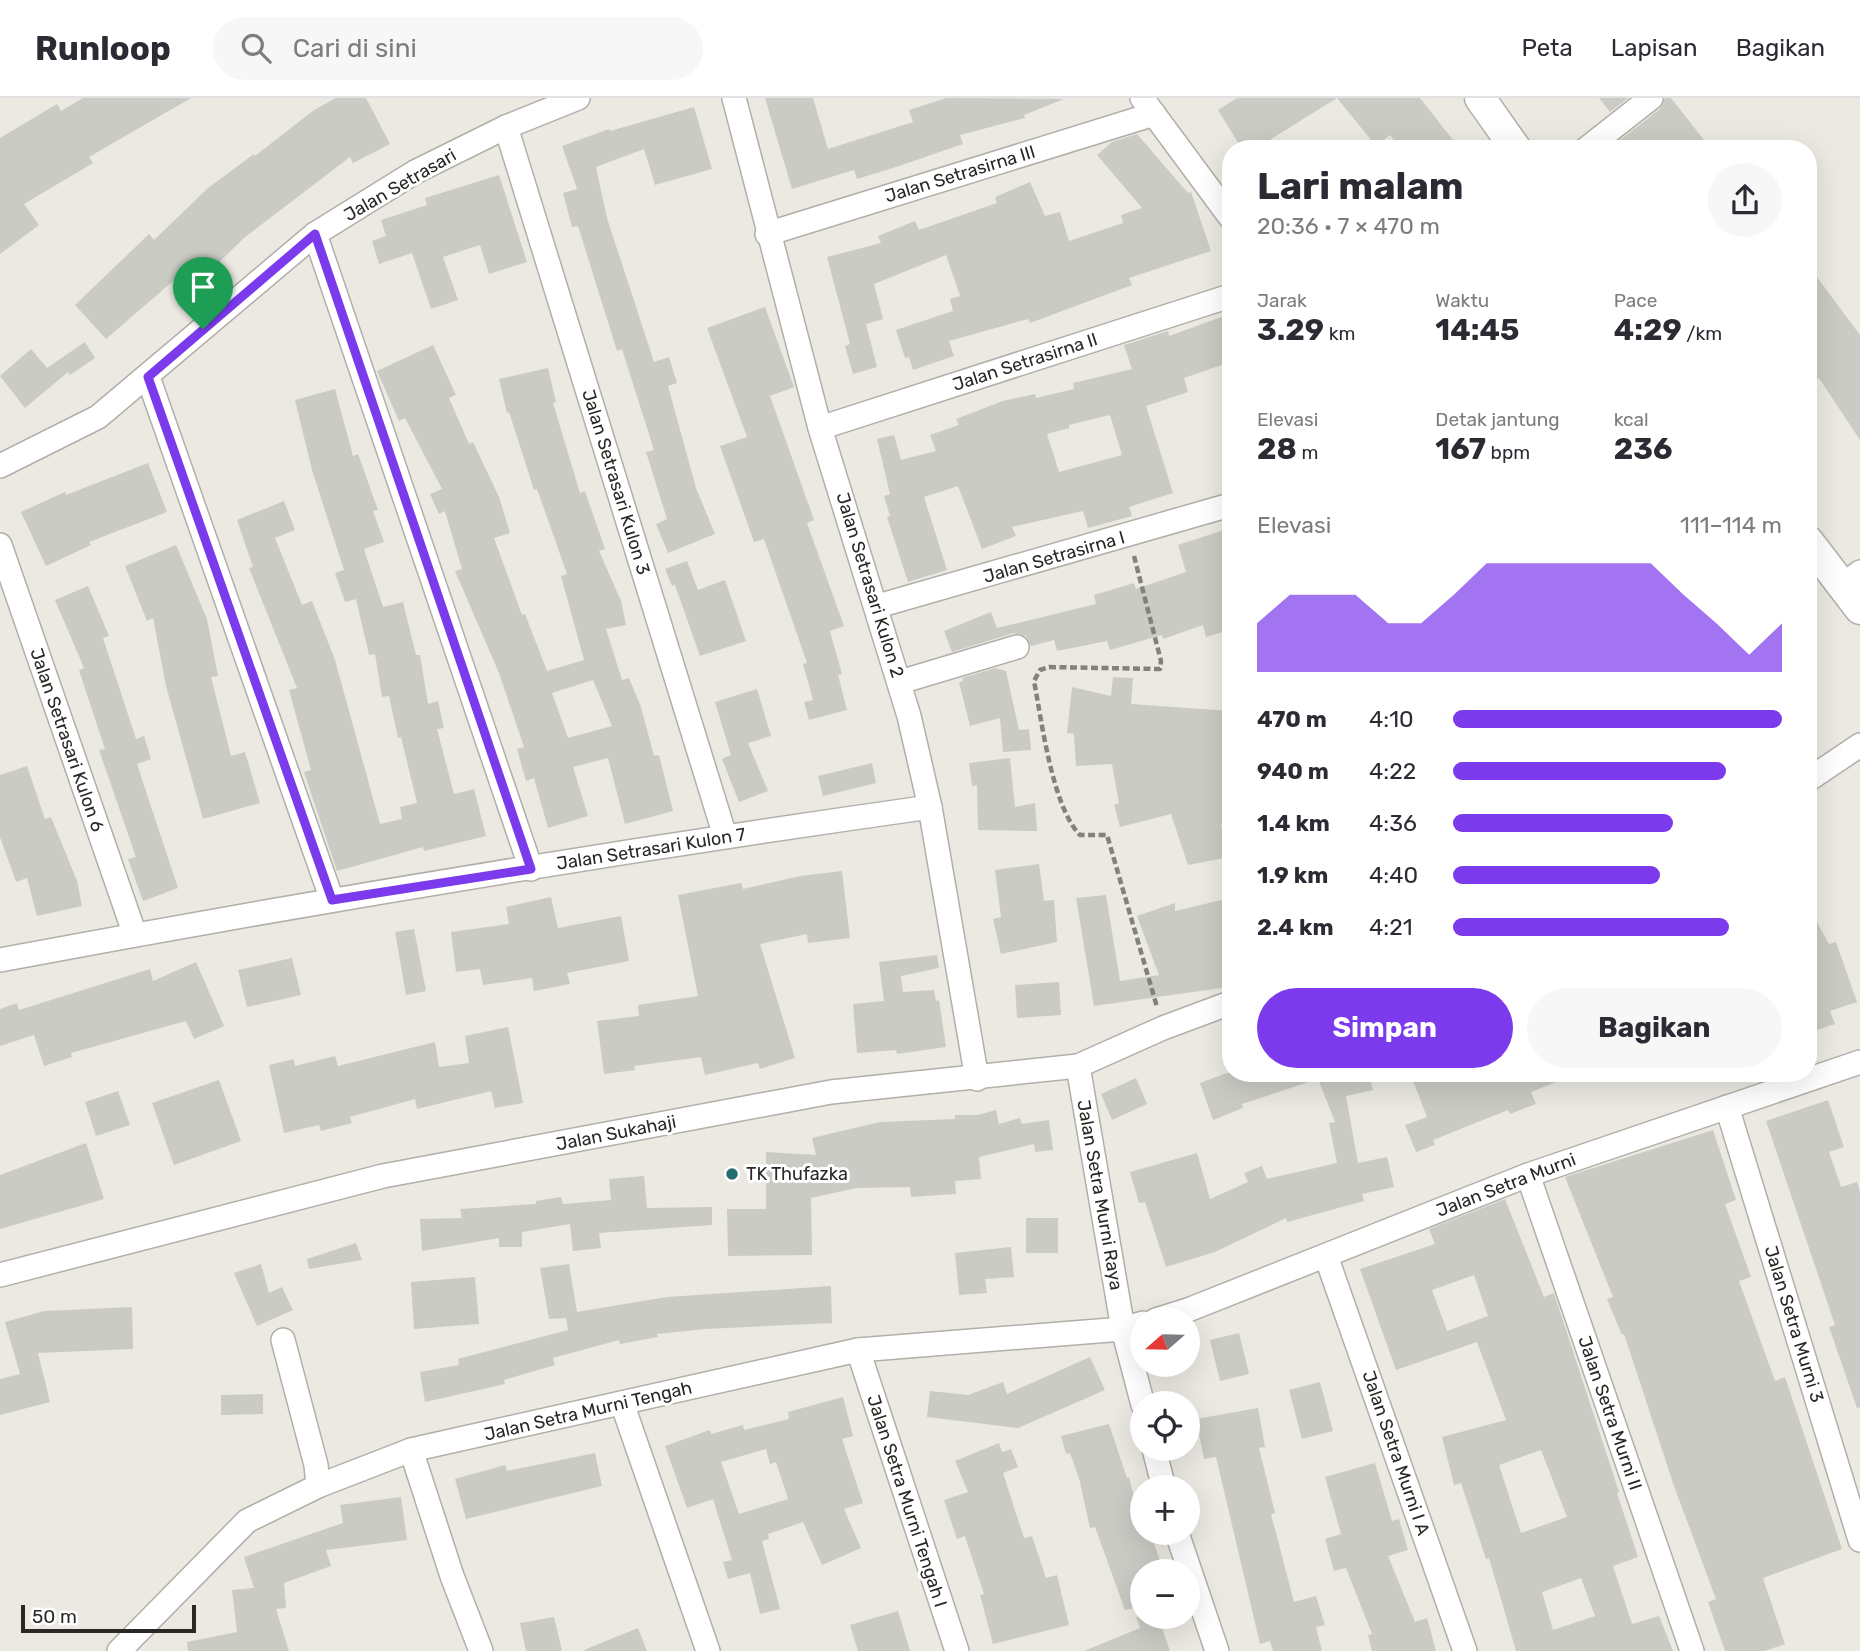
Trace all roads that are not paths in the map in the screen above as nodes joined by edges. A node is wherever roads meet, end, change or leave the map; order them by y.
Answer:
1 (578, 98) edge
2 (734, 98) edge
3 (1480, 98) edge
4 (1651, 98) edge
5 (1148, 106) edge
6 (506, 127) junction
7 (1510, 140) edge
8 (1597, 140) edge
9 (1222, 206) edge
10 (315, 234) junction
11 (767, 234) junction
12 (1222, 299) edge
13 (148, 377) junction
14 (820, 428) junction
15 (0, 466) edge
16 (1222, 507) edge
17 (0, 545) edge
18 (1817, 549) edge
19 (1851, 579) edge
20 (878, 606) junction
21 (1860, 609) edge
22 (1017, 647) dead end
23 (900, 682) junction
24 (1860, 746) edge
25 (1817, 774) edge
26 (930, 807) junction
27 (725, 836) junction
28 (531, 869) junction
29 (332, 900) junction
30 (135, 935) junction
31 (0, 960) edge
32 (1222, 1006) edge
33 (1860, 1062) edge
34 (1078, 1066) junction
35 (1817, 1077) edge
36 (977, 1079) junction
37 (1802, 1082) edge
38 (1727, 1108) junction
39 (1528, 1175) junction
40 (1326, 1256) junction
41 (0, 1275) edge
42 (1196, 1307) edge
43 (1130, 1312) edge
44 (1130, 1326) edge
45 (283, 1340) dead end
46 (858, 1350) junction
47 (622, 1403) junction
48 (411, 1450) junction
49 (318, 1486) junction
50 (1860, 1540) edge
51 (1181, 1545) edge
52 (121, 1650) edge
53 (481, 1651) edge
54 (708, 1651) edge
55 (957, 1651) edge
56 (1217, 1651) edge
57 (1465, 1651) edge
58 (1692, 1651) edge

1 - 6 street, Jalan Setrasari
2 - 11 street, Jalan Setrasari Kulon 2
3 - 7 main road
4 - 8 street
5 - 9 street
5 - 11 street, Jalan Setrasirna III
6 - 10 street, Jalan Setrasari
6 - 27 street, Jalan Setrasari Kulon 3
10 - 13 street, Jalan Setrasari
10 - 28 street
11 - 14 street, Jalan Setrasari Kulon 2
12 - 14 street, Jalan Setrasirna II
13 - 15 street, Jalan Setrasari
13 - 29 street
14 - 20 street, Jalan Setrasari Kulon 2
16 - 20 street, Jalan Setrasirna I
17 - 30 street, Jalan Setrasari Kulon 6
18 - 19 main road
19 - 21 main road
20 - 23 street, Jalan Setrasari Kulon 2
22 - 23 street
23 - 26 street, Jalan Setrasari Kulon 2
24 - 25 street
26 - 27 street, Jalan Setrasari Kulon 7
26 - 36 street, Jalan Setrasari Kulon 2
27 - 28 street, Jalan Setrasari Kulon 7
28 - 29 street, Jalan Setrasari Kulon 7
29 - 30 street, Jalan Setrasari Kulon 7
30 - 31 street, Jalan Setrasari Kulon 7
32 - 34 street, Jalan Sukahaji
33 - 35 street, Jalan Setra Murni
34 - 36 street, Jalan Sukahaji
34 - 43 street, Jalan Setra Murni Raya
36 - 41 street, Jalan Sukahaji
37 - 38 street, Jalan Setra Murni
38 - 39 street, Jalan Setra Murni
38 - 50 street, Jalan Setra Murni 3
39 - 40 street, Jalan Setra Murni
39 - 58 street, Jalan Setra Murni II
40 - 42 street, Jalan Setra Murni
40 - 57 street, Jalan Setra Murni I A
44 - 46 street, Jalan Setra Murni Tengah
45 - 49 street
46 - 47 street, Jalan Setra Murni Tengah
46 - 55 street, Jalan Setra Murni Tengah I
47 - 48 street, Jalan Setra Murni Tengah
47 - 54 street
48 - 49 street, Jalan Setra Murni Tengah
48 - 53 street
49 - 52 street, Jalan Setra Murni Tengah
51 - 56 street

